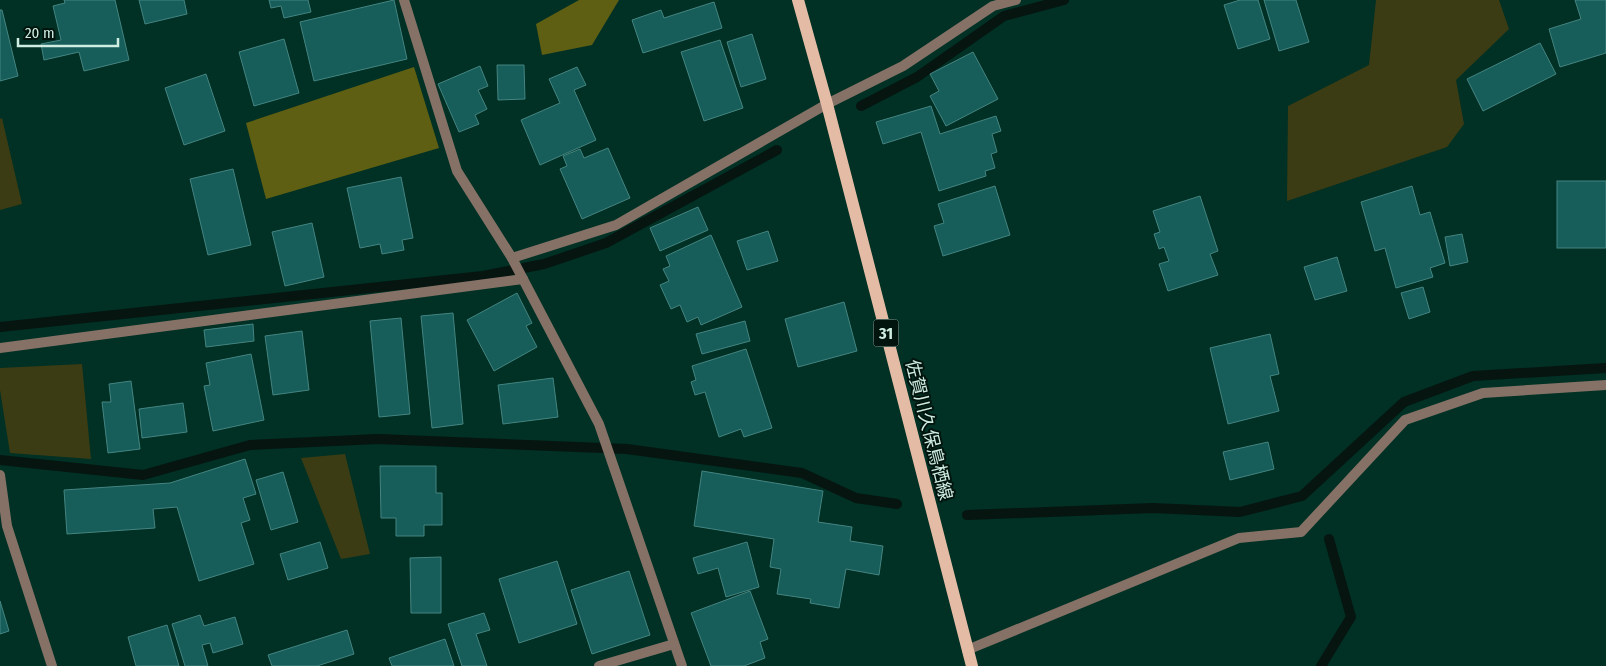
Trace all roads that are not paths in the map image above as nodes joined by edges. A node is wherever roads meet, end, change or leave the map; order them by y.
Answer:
1 (404, 0) edge
2 (798, 0) edge
3 (983, 0) edge
4 (1016, 0) edge
5 (993, 6) junction
6 (827, 104) junction
7 (512, 258) junction
8 (523, 279) junction
9 (0, 348) edge
10 (1606, 385) edge
11 (0, 476) edge
12 (4, 527) edge
13 (674, 644) junction
14 (967, 650) junction
15 (52, 666) edge
16 (599, 666) edge
17 (682, 666) edge
18 (972, 666) edge

1 - 7 street
2 - 6 main road, 佐賀川久保鳥栖線 / 31
3 - 5 street
4 - 5 street
5 - 6 street
6 - 7 street
6 - 14 main road, 佐賀川久保鳥栖線 / 31
7 - 8 street
8 - 9 street
8 - 13 street
10 - 14 street
11 - 12 street
12 - 15 street
13 - 16 street
13 - 17 street
14 - 18 main road, 佐賀川久保鳥栖線 / 31

